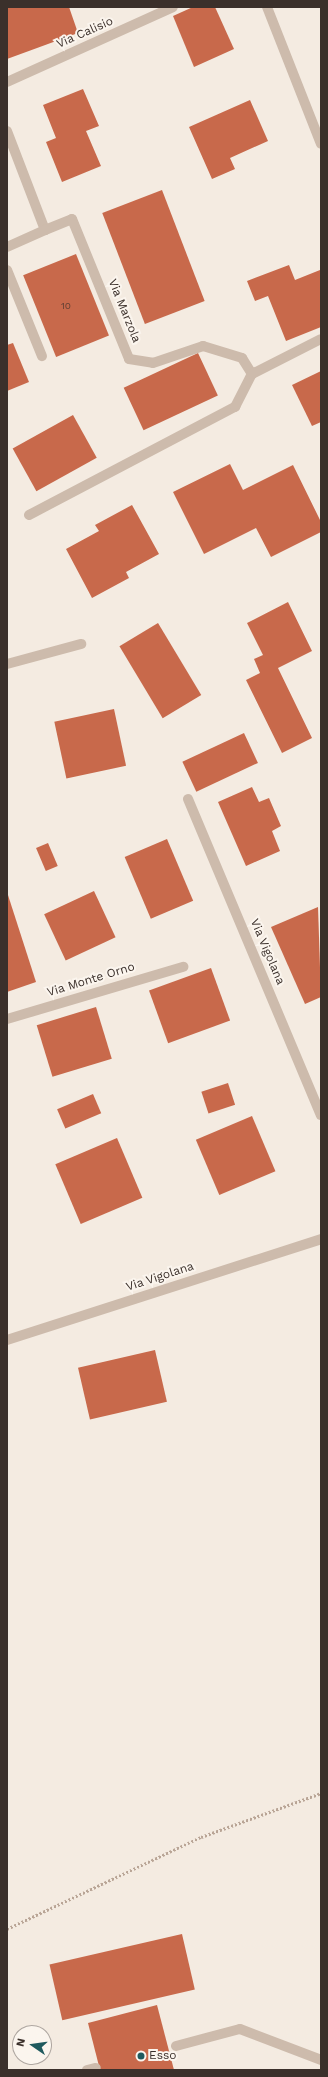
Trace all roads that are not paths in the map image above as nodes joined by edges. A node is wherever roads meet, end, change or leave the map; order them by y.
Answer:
1 (173, 7) edge
2 (267, 7) edge
3 (7, 82) edge
4 (7, 131) edge
5 (321, 144) edge
6 (45, 230) junction
7 (7, 247) edge
8 (7, 270) edge
9 (321, 339) edge
10 (42, 356) dead end
11 (252, 374) junction
12 (29, 516) dead end
13 (81, 644) dead end
14 (7, 664) edge
15 (188, 799) dead end
16 (183, 967) dead end
17 (7, 1019) edge
18 (321, 1114) edge
19 (321, 1239) edge
20 (7, 1340) edge
21 (176, 2046) dead end
22 (321, 2060) edge

1 - 3 street, Via Calisio
2 - 5 street
4 - 6 street
6 - 7 street, Via Marzola
6 - 11 street, Via Marzola
8 - 10 street
9 - 11 street
11 - 12 street
13 - 14 street
15 - 18 street, Via Vigolana
16 - 17 street, Via Monte Orno
19 - 20 street, Via Vigolana
21 - 22 street

